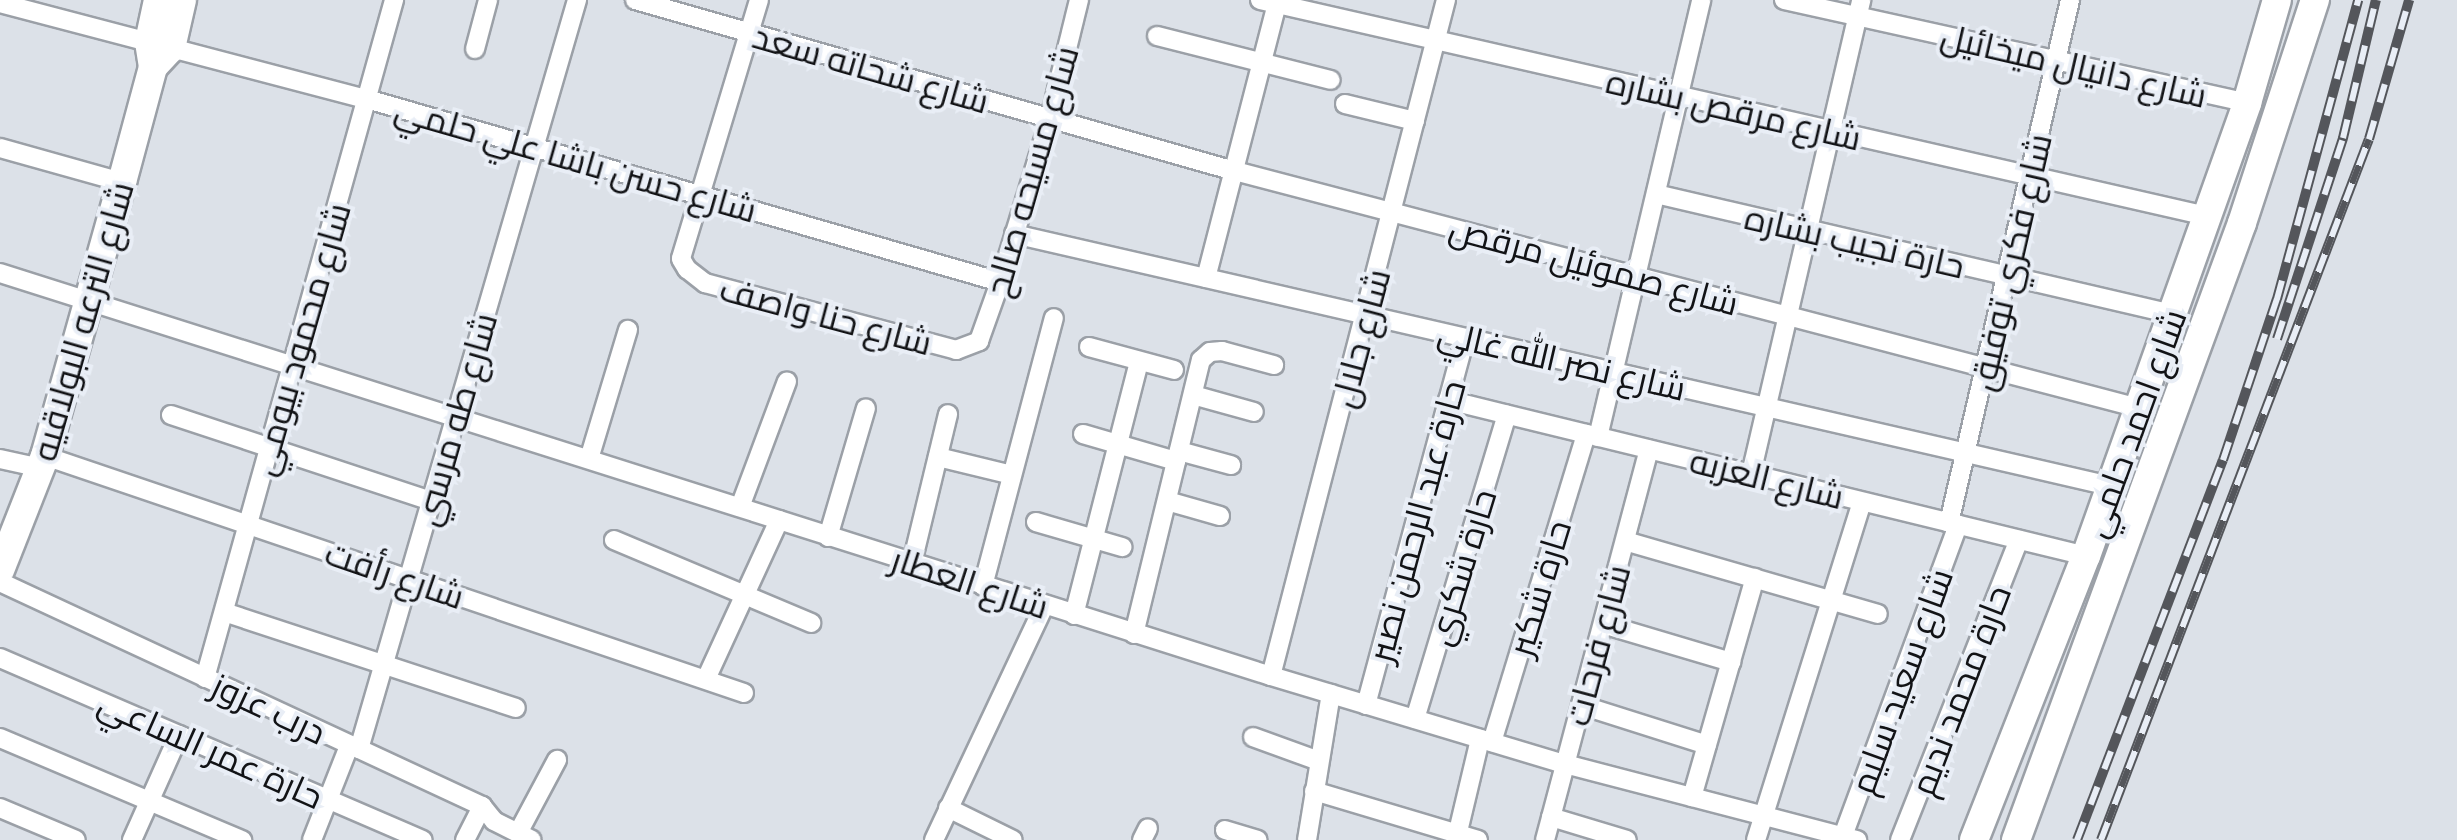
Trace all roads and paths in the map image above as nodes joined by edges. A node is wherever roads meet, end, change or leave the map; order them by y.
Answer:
1 (158, 0) edge
2 (182, 0) edge
3 (394, 0) edge
4 (488, 0) edge
5 (577, 0) edge
6 (635, 0) edge
7 (758, 0) edge
8 (1079, 0) edge
9 (1446, 0) edge
10 (1702, 0) edge
11 (1784, 0) edge
12 (2070, 0) edge
13 (2277, 0) edge
14 (2315, 0) edge
15 (1272, 1) edge
16 (10, 3) edge
17 (1859, 8) edge
18 (749, 33) junction
19 (1157, 36) dead end
20 (1436, 40) junction
21 (475, 49) dead end
22 (158, 52) junction
23 (2056, 61) junction
24 (1260, 62) junction
25 (1330, 80) dead end
26 (1678, 96) junction
27 (367, 99) junction
28 (2248, 103) junction
29 (1345, 104) dead end
30 (1050, 118) junction
31 (1415, 121) junction
32 (1831, 131) junction
33 (534, 147) junction
34 (0, 148) edge
35 (1231, 170) junction
36 (2029, 176) junction
37 (122, 182) junction
38 (1656, 194) junction
39 (701, 195) junction
40 (1393, 213) junction
41 (2208, 216) junction
42 (1808, 230) junction
43 (1014, 234) junction
44 (0, 273) edge
45 (1636, 276) junction
46 (2009, 277) junction
47 (1206, 278) junction
48 (1000, 282) junction
49 (90, 300) junction
50 (2172, 314) junction
51 (1366, 315) junction
52 (1788, 316) junction
53 (1054, 318) dead end
54 (628, 330) dead end
55 (1465, 338) junction
56 (980, 341) joint
57 (1089, 347) dead end
58 (1139, 361) junction
59 (293, 365) junction
60 (1274, 366) dead end
61 (1987, 368) junction
62 (1174, 370) dead end
63 (1614, 372) junction
64 (786, 381) dead end
65 (1193, 395) junction
66 (1448, 400) junction
67 (1766, 407) junction
68 (866, 408) dead end
69 (2139, 408) junction
70 (1254, 412) dead end
71 (948, 414) dead end
72 (172, 415) dead end
73 (1507, 415) junction
74 (456, 416) junction
75 (1083, 434) dead end
76 (1592, 436) junction
77 (1118, 444) junction
78 (270, 447) junction
79 (1649, 450) junction
80 (1966, 453) junction
81 (1178, 456) junction
82 (938, 457) junction
83 (0, 459) edge
84 (589, 459) junction
85 (43, 462) junction
86 (1231, 465) dead end
87 (1751, 474) junction
88 (1012, 476) junction
89 (2110, 486) junction
90 (431, 501) junction
91 (1167, 501) junction
92 (1862, 502) junction
93 (740, 508) junction
94 (1220, 516) dead end
95 (780, 520) junction
96 (1036, 522) dead end
97 (248, 524) junction
98 (1953, 524) junction
99 (828, 536) junction
100 (1094, 538) junction
101 (614, 540) dead end
102 (1625, 540) junction
103 (2019, 540) junction
104 (1122, 547) dead end
105 (2086, 556) junction
106 (912, 564) junction
107 (0, 570) edge
108 (408, 578) junction
109 (1755, 578) junction
110 (0, 582) edge
111 (983, 586) junction
112 (745, 595) junction
113 (1831, 600) junction
114 (1044, 606) junction
115 (224, 612) junction
116 (1878, 614) dead end
117 (1074, 615) junction
118 (812, 623) dead end
119 (1602, 624) junction
120 (1134, 634) junction
121 (0, 658) edge
122 (1731, 662) junction
123 (384, 665) junction
124 (1271, 676) junction
125 (205, 678) junction
126 (706, 679) junction
127 (744, 692) dead end
128 (1331, 694) junction
129 (1366, 705) junction
130 (1581, 705) junction
131 (516, 708) dead end
132 (1415, 720) junction
133 (180, 735) junction
134 (0, 738) edge
135 (1253, 738) dead end
136 (1486, 740) junction
137 (1707, 745) junction
138 (354, 747) junction
139 (557, 760) dead end
140 (1319, 761) junction
141 (1565, 764) junction
142 (1314, 791) junction
143 (1692, 797) junction
144 (150, 800) junction
145 (328, 800) junction
146 (482, 806) junction
147 (0, 808) edge
148 (948, 808) junction
149 (1764, 816) junction
150 (1551, 817) junction
151 (1225, 830) dead end
152 (525, 836) edge
153 (1456, 837) edge
154 (1850, 838) edge
155 (1309, 839) edge
156 (76, 840) edge
157 (132, 840) edge
158 (242, 840) edge
159 (312, 840) edge
160 (422, 840) edge
161 (465, 840) edge
162 (934, 840) edge
163 (1013, 840) edge
164 (1258, 840) edge
165 (1478, 840) edge
166 (1545, 840) edge
167 (1627, 840) edge
168 (1756, 840) edge
169 (1900, 840) edge
170 (1974, 840) edge
171 (2016, 840) edge

1 - 22 main road, شارع الترعه البولاقيه
2 - 22 main road, شارع الترعه البولاقيه
3 - 27 street, شارع محمود بيومي
4 - 21 street
5 - 33 street, شارع طه مرسي
6 - 18 street, شارع شحاته سعد
7 - 18 street
8 - 30 street, شارع مسيحه صالح
9 - 20 street, شارع جلال
10 - 26 street, حارة شكير
11 - 17 street, شارع دانيال ميخائيل
12 - 23 street, شارع فكري توفيق
13 - 28 main road, شارع احمد حلمي
14 - 171 main road, شارع احمد حلمي
15 - 20 street, شارع مرقص بشاره
15 - 24 street
16 - 22 street, شارع حسن باشا علي حلمي
17 - 23 street, شارع دانيال ميخائيل
17 - 32 street
18 - 30 street, شارع شحاته سعد
18 - 39 street
19 - 24 street
20 - 26 street, شارع مرقص بشاره
20 - 31 street, شارع جلال
22 - 27 street, شارع حسن باشا علي حلمي
22 - 37 main road, شارع الترعه البولاقيه
23 - 28 street, شارع دانيال ميخائيل
23 - 36 street, شارع فكري توفيق
24 - 25 street
24 - 35 street
26 - 32 street, شارع مرقص بشاره
26 - 38 street, حارة شكير
27 - 33 street, شارع حسن باشا علي حلمي
27 - 59 street, شارع محمود بيومي
28 - 41 main road, شارع احمد حلمي
29 - 31 street
30 - 35 street, شارع صموئيل مرقص
30 - 43 street, شارع مسيحه صالح
31 - 40 street, شارع جلال
32 - 36 street, شارع مرقص بشاره
32 - 42 street
33 - 39 street, شارع حسن باشا علي حلمي
33 - 74 street, شارع طه مرسي
34 - 37 street
35 - 40 street, شارع صموئيل مرقص
35 - 47 street
36 - 41 street, شارع مرقص بشاره
36 - 46 street, شارع فكري توفيق
37 - 49 main road, شارع الترعه البولاقيه
38 - 42 street, حارة نجيب بشاره
38 - 45 street, حارة شكير
39 - 48 street, شارع حسن باشا علي حلمي
39 - 56 street, شارع حنا واصف
40 - 45 street, شارع صموئيل مرقص
40 - 51 street, شارع جلال
41 - 50 main road, شارع احمد حلمي
42 - 46 street, حارة نجيب بشاره
42 - 52 street
43 - 47 street, شارع نصر الله غالي
43 - 48 street, شارع مسيحه صالح
44 - 49 street, شارع العطار
45 - 52 street, شارع صموئيل مرقص
45 - 63 street, حارة شكير
46 - 50 street, حارة نجيب بشاره
46 - 61 street, شارع فكري توفيق
47 - 51 street, شارع نصر الله غالي
48 - 56 street, شارع مسيحه صالح
49 - 59 street, شارع العطار
49 - 85 main road, شارع الترعه البولاقيه
50 - 69 main road, شارع احمد حلمي
51 - 55 street, شارع نصر الله غالي
51 - 124 street, شارع جلال
52 - 61 street, شارع صموئيل مرقص
52 - 67 street
53 - 88 street
54 - 84 street
55 - 63 street, شارع نصر الله غالي
55 - 66 street, حارة عبد الرحمن نصير
57 - 58 street
58 - 62 street
58 - 77 street
59 - 74 street, شارع العطار
59 - 78 street, شارع محمود بيومي
60 - 65 street
61 - 69 street, شارع صموئيل مرقص
61 - 80 street, شارع فكري توفيق
63 - 67 street, شارع نصر الله غالي
63 - 76 street, حارة شكير
64 - 93 street
65 - 70 street
65 - 81 street
66 - 73 street, شارع العزبه
66 - 129 street, حارة عبد الرحمن نصير
67 - 80 street, شارع نصر الله غالي
67 - 87 street
68 - 99 street
69 - 89 main road, شارع احمد حلمي
71 - 82 street
72 - 78 street
73 - 76 street, شارع العزبه
73 - 132 street, حارة شكري
74 - 84 street, شارع العطار
74 - 90 street, شارع طه مرسي
75 - 77 street
76 - 79 street, شارع العزبه
76 - 136 street, حارة شكير
77 - 81 street
77 - 100 street
78 - 90 street
78 - 97 street, شارع محمود بيومي
79 - 87 street, شارع العزبه
79 - 102 street, شارع فرحات
80 - 89 street, شارع نصر الله غالي
80 - 98 street, شارع فكري توفيق
81 - 86 street
81 - 91 street
82 - 88 street
82 - 106 street
83 - 85 street, شارع رأفت
84 - 93 street, شارع العطار
85 - 97 street, شارع رأفت
85 - 107 main road, شارع الترعه البولاقيه
87 - 92 street, شارع العزبه
88 - 111 street
89 - 105 main road, شارع احمد حلمي
90 - 108 street, شارع طه مرسي
91 - 94 street
91 - 120 street
92 - 98 street, شارع العزبه
92 - 113 street
93 - 95 street, شارع العطار
95 - 99 street, شارع العطار
95 - 112 street
96 - 100 street
97 - 108 street, شارع رأفت
97 - 115 street, شارع محمود بيومي
98 - 103 street, شارع العزبه
98 - 154 street, شارع سعيد سليم
99 - 106 street, شارع العطار
100 - 104 street
100 - 117 street
101 - 112 street
102 - 109 street
102 - 119 street, شارع فرحات
103 - 105 street, شارع العزبه
103 - 169 street, حارة محمد نديم
105 - 170 main road, شارع احمد حلمي
106 - 111 street, شارع العطار
108 - 123 street, شارع طه مرسي
108 - 126 street, شارع رأفت
109 - 113 street
109 - 122 street
110 - 125 street, درب عزوز
111 - 114 street, شارع العطار
112 - 118 street
112 - 126 street
113 - 116 street
113 - 149 street
114 - 117 street, شارع العطار
114 - 148 street
115 - 123 street
115 - 125 street, شارع محمود بيومي
117 - 120 street, شارع العطار
119 - 122 street
119 - 130 street, شارع فرحات
120 - 124 street, شارع العطار
121 - 133 street, حارة عمر الساعي
122 - 137 street
123 - 131 street
123 - 138 street, شارع طه مرسي
124 - 128 street, شارع العطار
125 - 138 street, درب عزوز
126 - 127 street, شارع رأفت
128 - 129 street, شارع العطار
128 - 140 street
129 - 132 street, شارع العطار
130 - 137 street
130 - 141 street, شارع فرحات
132 - 136 street, شارع العطار
133 - 144 street
133 - 145 street, حارة عمر الساعي
134 - 144 street
135 - 140 street
136 - 141 street, شارع العطار
136 - 153 street, حارة شكير
137 - 143 street
138 - 145 street, شارع طه مرسي
138 - 146 street, درب عزوز
139 - 152 street
140 - 142 street
141 - 143 street, شارع العطار
141 - 150 street, شارع فرحات
142 - 153 street
142 - 155 street
143 - 149 street, شارع العطار
144 - 157 street
144 - 158 street
145 - 159 street, شارع طه مرسي
145 - 160 street, حارة عمر الساعي
146 - 152 street, درب عزوز
146 - 161 street
147 - 156 street
148 - 162 street
148 - 163 street
149 - 154 street, شارع العطار
149 - 168 street
150 - 166 street, شارع فرحات
150 - 167 street
151 - 164 street
153 - 165 street

